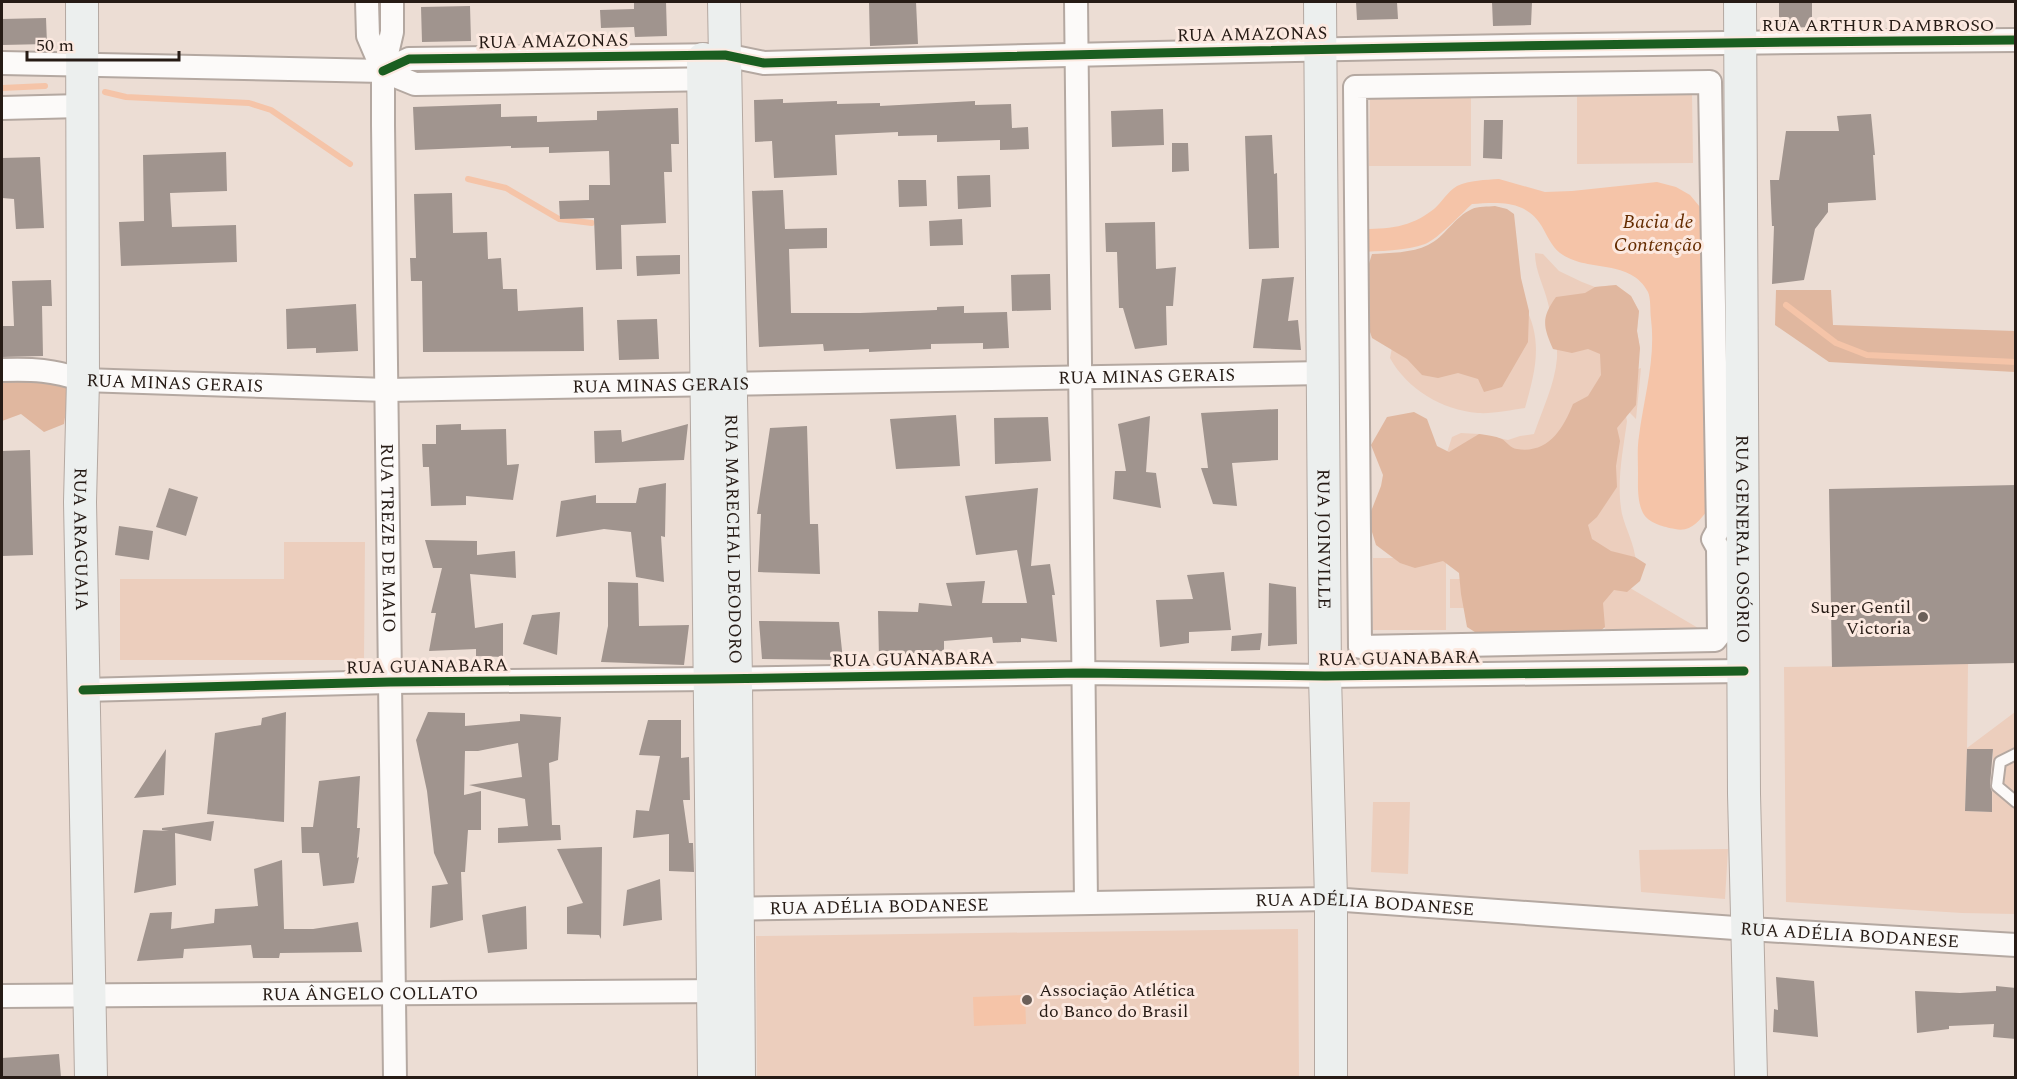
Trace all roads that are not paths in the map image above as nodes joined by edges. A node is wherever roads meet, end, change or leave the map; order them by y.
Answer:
1 (82, 2) edge
2 (367, 2) edge
3 (392, 2) edge
4 (702, 2) edge
5 (724, 2) edge
6 (1076, 2) edge
7 (1320, 2) edge
8 (1740, 2) edge
9 (2016, 40) edge
10 (1741, 42) junction
11 (1321, 49) junction
12 (1077, 54) junction
13 (591, 57) junction
14 (510, 58) junction
15 (2, 63) edge
16 (82, 63) junction
17 (714, 67) junction
18 (384, 71) junction
19 (591, 81) junction
20 (510, 82) junction
21 (1710, 82) joint
22 (81, 106) junction
23 (2, 108) edge
24 (2, 370) edge
25 (1323, 373) junction
26 (1081, 377) junction
27 (83, 380) junction
28 (719, 384) junction
29 (387, 390) junction
30 (1744, 670) junction
31 (1083, 673) junction
32 (1325, 676) junction
33 (723, 679) junction
34 (390, 682) junction
35 (83, 690) junction
36 (2016, 754) edge
37 (2016, 802) edge
38 (1331, 899) junction
39 (1086, 903) junction
40 (726, 909) junction
41 (1749, 929) junction
42 (2016, 945) edge
43 (726, 991) junction
44 (395, 994) junction
45 (88, 995) junction
46 (2, 996) edge
47 (91, 1077) edge
48 (395, 1077) edge
49 (714, 1077) edge
50 (739, 1077) edge
51 (1331, 1077) edge
52 (1751, 1077) edge

1 - 16 street, RUA ARAGUAIA
2 - 18 street, RUA TREZE DE MAIO
3 - 18 street, RUA TREZE DE MAIO
4 - 17 street, RUA MARECHAL DEODORO
5 - 17 street, RUA MARECHAL DEODORO
6 - 12 street
7 - 11 street, RUA JOINVILLE
8 - 10 street, RUA GENERAL OSÓRIO
9 - 10 street, RUA ARTHUR DAMBROSO
10 - 11 street, RUA AMAZONAS
10 - 30 street, RUA GENERAL OSÓRIO
11 - 12 street, RUA AMAZONAS
11 - 25 street, RUA JOINVILLE
12 - 17 street, RUA AMAZONAS
12 - 26 street
13 - 14 street, RUA AMAZONAS
13 - 17 street, RUA AMAZONAS
13 - 19 street
14 - 18 street, RUA AMAZONAS
14 - 20 street
15 - 16 street, RUA AMAZONAS
16 - 18 street, RUA AMAZONAS
16 - 22 street, RUA ARAGUAIA
17 - 19 street, RUA AMAZONAS
17 - 28 street, RUA MARECHAL DEODORO
18 - 20 street, RUA AMAZONAS
18 - 29 street, RUA TREZE DE MAIO
19 - 20 street, RUA AMAZONAS
21 - 21 street
22 - 23 street
22 - 27 street, RUA ARAGUAIA
24 - 27 street, RUA MINAS GERAIS
25 - 26 street, RUA MINAS GERAIS
25 - 32 street, RUA JOINVILLE
26 - 28 street, RUA MINAS GERAIS
26 - 31 street
27 - 29 street, RUA MINAS GERAIS
27 - 35 street, RUA ARAGUAIA
28 - 29 street, RUA MINAS GERAIS
28 - 33 street, RUA MARECHAL DEODORO
29 - 34 street, RUA TREZE DE MAIO
30 - 32 street, RUA GUANABARA
30 - 41 street, RUA GENERAL OSÓRIO
31 - 32 street, RUA GUANABARA
31 - 33 street, RUA GUANABARA
31 - 39 street
32 - 38 street, RUA JOINVILLE
33 - 34 street, RUA GUANABARA
33 - 40 street, RUA MARECHAL DEODORO
34 - 35 street, RUA GUANABARA
34 - 44 street, RUA TREZE DE MAIO
35 - 45 street, RUA ARAGUAIA
36 - 37 lane
38 - 39 street, RUA ADÉLIA BODANESE
38 - 41 street, RUA ADÉLIA BODANESE
38 - 51 street, RUA JOINVILLE
39 - 40 street, RUA ADÉLIA BODANESE
40 - 43 street, RUA MARECHAL DEODORO
41 - 42 street, RUA ADÉLIA BODANESE
41 - 52 street, RUA GENERAL OSÓRIO
43 - 44 street, RUA ÂNGELO COLLATO
43 - 49 street, RUA MARECHAL DEODORO
43 - 50 street, RUA MARECHAL DEODORO
44 - 45 street, RUA ÂNGELO COLLATO
44 - 48 street, RUA TREZE DE MAIO
45 - 46 street, RUA ÂNGELO COLLATO
45 - 47 street, RUA ARAGUAIA

